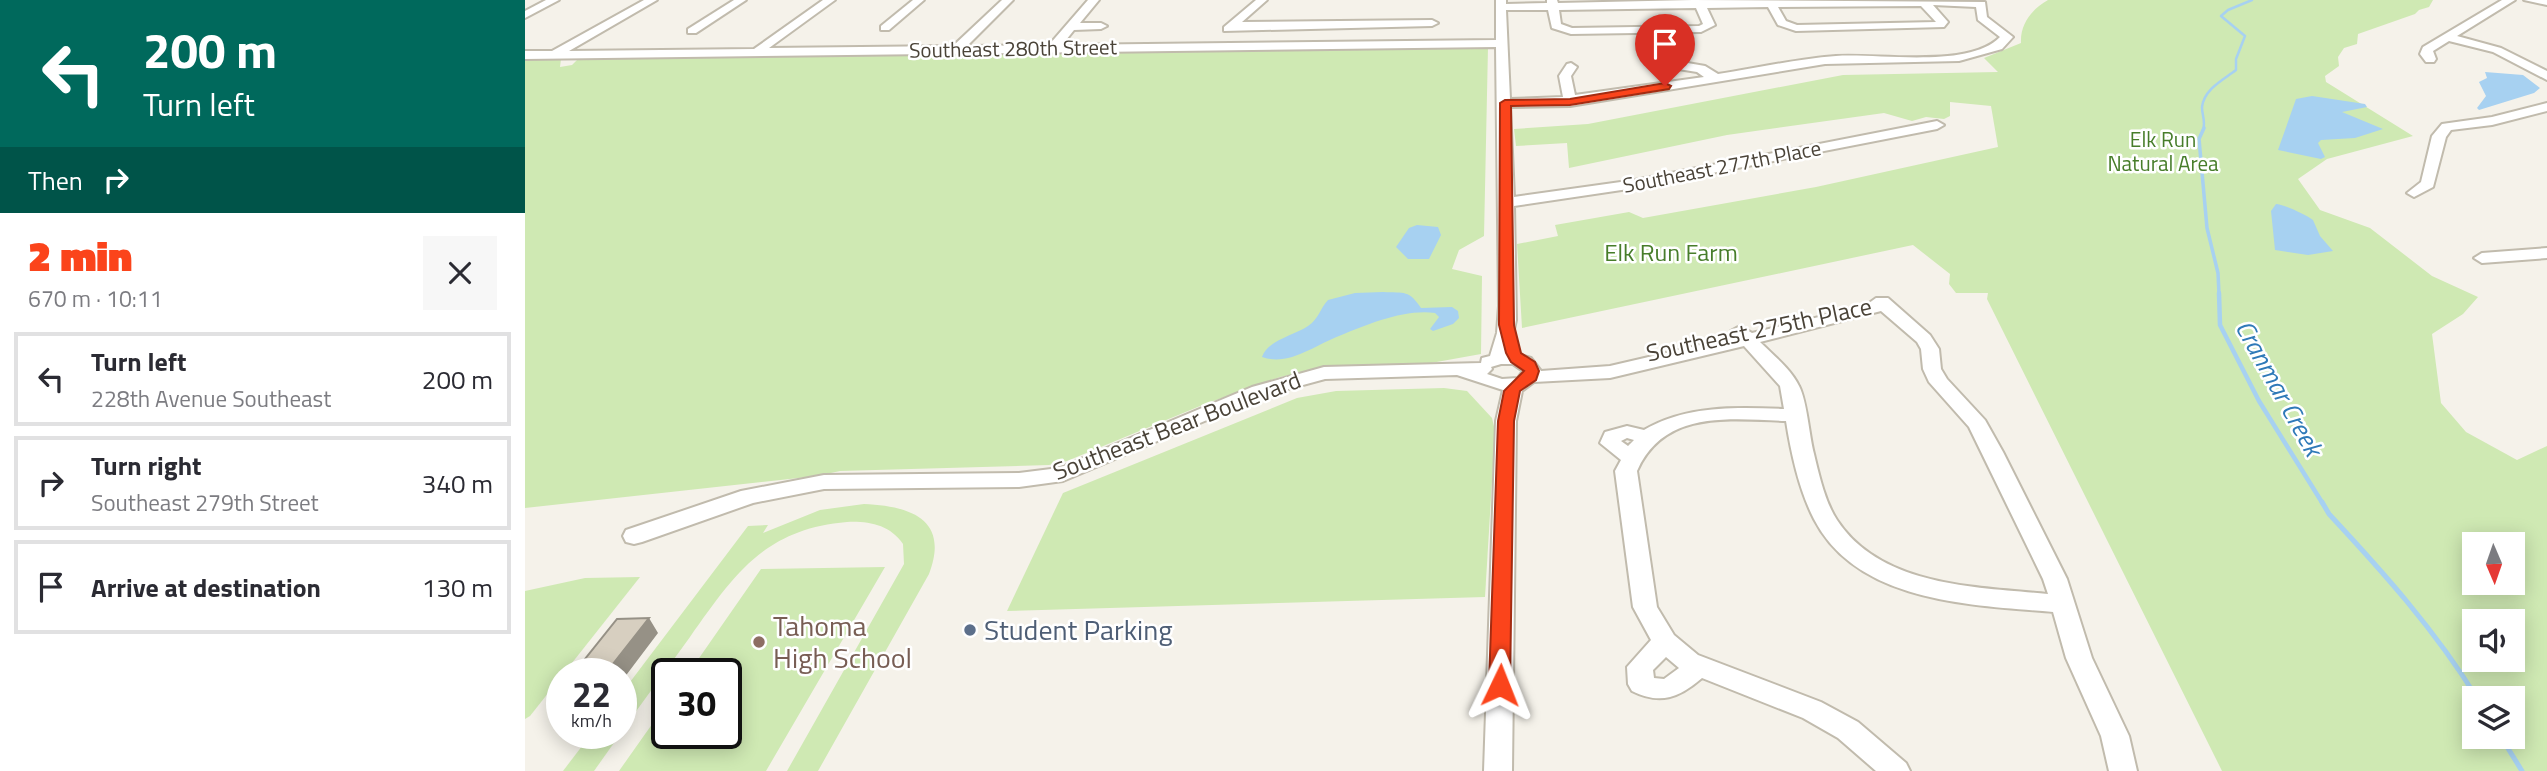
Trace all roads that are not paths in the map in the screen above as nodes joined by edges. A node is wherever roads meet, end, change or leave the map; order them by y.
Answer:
1 (554, 0) edge
2 (652, 0) edge
3 (741, 0) edge
4 (830, 0) edge
5 (919, 0) edge
6 (1008, 0) edge
7 (1094, 0) edge
8 (1262, 0) edge
9 (2510, 0) edge
10 (2529, 0) edge
11 (1923, 1) edge
12 (1699, 2) edge
13 (1770, 2) edge
14 (1984, 2) edge
15 (2547, 2) edge
16 (1552, 3) edge
17 (1501, 4) edge
18 (525, 15) edge
19 (1432, 23) dead end
20 (1101, 26) dead end
21 (1231, 26) junction
22 (1072, 27) junction
23 (884, 28) dead end
24 (692, 31) dead end
25 (2449, 37) junction
26 (1500, 43) junction
27 (1207, 46) junction
28 (1053, 48) junction
29 (956, 50) junction
30 (757, 52) junction
31 (525, 55) edge
32 (553, 55) junction
33 (2430, 59) dead end
34 (1676, 65) dead end
35 (1571, 66) dead end
36 (2547, 76) edge
37 (1715, 78) junction
38 (1570, 102) junction
39 (1505, 103) junction
40 (2547, 107) edge
41 (1937, 125) dead end
42 (2414, 193) dead end
43 (1507, 202) junction
44 (2547, 253) edge
45 (2482, 258) dead end
46 (1744, 335) junction
47 (1506, 372) junction
48 (1795, 415) junction
49 (634, 536) dead end
50 (2061, 604) junction
51 (1665, 642) junction
52 (1699, 666) junction
53 (1498, 771) edge
54 (1896, 771) edge
55 (2123, 771) edge

1 - 18 street
2 - 32 street
3 - 24 street
4 - 30 street
5 - 23 street
6 - 29 street
7 - 22 street
8 - 21 street
9 - 25 street
10 - 15 street
11 - 13 street
11 - 13 street
11 - 14 street
12 - 13 street
12 - 16 street
12 - 16 street
14 - 37 street
16 - 17 street
17 - 26 street
19 - 21 street
20 - 22 street
21 - 27 street
22 - 28 street
25 - 33 street
25 - 36 street
26 - 27 street, Southeast 280th Street
26 - 39 street
27 - 28 street, Southeast 280th Street
28 - 29 street, Southeast 280th Street
29 - 30 street, Southeast 280th Street
30 - 32 street, Southeast 280th Street
31 - 32 street, Southeast 280th Street
34 - 37 street
35 - 38 street
37 - 38 street
38 - 39 street
39 - 43 street
40 - 42 street
41 - 43 street, Southeast 277th Place
43 - 47 street
44 - 45 street
46 - 47 street, Southeast 275th Place
46 - 48 street
46 - 50 street, Southeast 275th Place
47 - 49 street, Southeast Bear Boulevard
47 - 53 street
48 - 50 street
48 - 51 street
50 - 55 street
51 - 52 street
51 - 52 street
52 - 54 street

